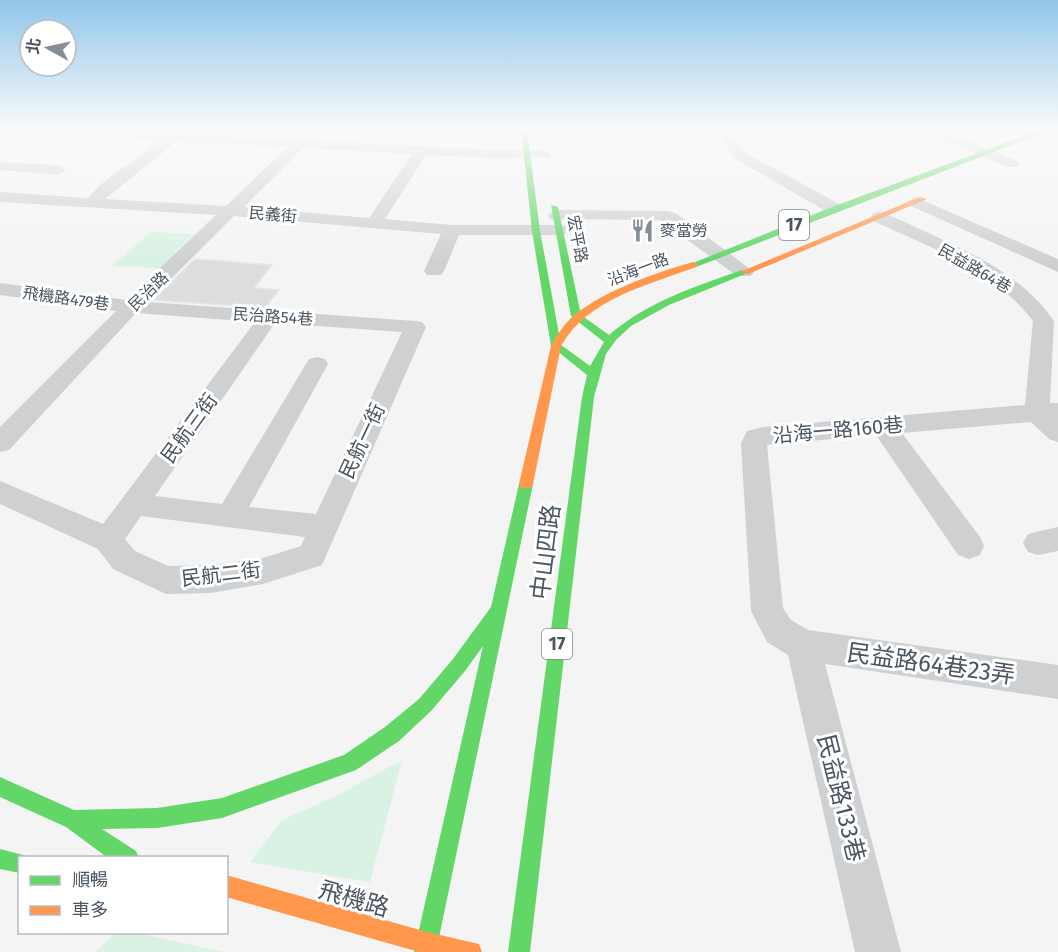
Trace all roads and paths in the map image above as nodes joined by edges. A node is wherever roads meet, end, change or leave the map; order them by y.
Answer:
1 (125, 173) edge
2 (265, 173) edge
3 (406, 173) edge
4 (529, 173) edge
5 (772, 173) edge
6 (929, 173) edge
7 (936, 194) dead end
8 (552, 195) dead end
9 (0, 197) edge
10 (915, 202) junction
11 (92, 203) junction
12 (835, 209) junction
13 (233, 211) junction
14 (879, 217) junction
15 (557, 222) junction
16 (374, 223) junction
17 (452, 230) junction
18 (536, 231) junction
19 (721, 255) junction
20 (1058, 266) edge
21 (434, 271) dead end
22 (744, 272) junction
23 (0, 289) edge
24 (24, 292) junction
25 (131, 306) junction
26 (0, 311) edge
27 (270, 316) junction
28 (576, 316) junction
29 (415, 327) joint
30 (608, 340) junction
31 (556, 346) junction
32 (317, 364) dead end
33 (592, 373) junction
34 (1047, 412) edge
35 (883, 426) junction
36 (1058, 433) edge
37 (0, 443) edge
38 (0, 492) edge
39 (134, 504) junction
40 (229, 517) junction
41 (322, 527) junction
42 (108, 540) junction
43 (969, 546) dead end
44 (311, 556) joint
45 (500, 608) junction
46 (803, 645) junction
47 (1058, 682) edge
48 (0, 787) edge
49 (73, 820) junction
50 (125, 856) edge
51 (0, 860) edge
52 (18, 863) edge
53 (228, 887) edge
54 (426, 947) edge
55 (471, 952) edge
56 (519, 952) edge
57 (878, 952) edge

1 - 11 street
2 - 13 street, 民治路
3 - 16 street
4 - 18 main road
5 - 12 street
6 - 12 main road, 沿海一路 / 17
7 - 10 main road, 17
8 - 15 main road, 宏平路
9 - 11 street, 民義街
10 - 14 main road, 17
10 - 20 street
11 - 13 street, 民義街
12 - 19 main road, 沿海一路 / 17
13 - 16 street, 民義街
13 - 25 street, 民治路
14 - 22 main road, 17
14 - 34 street, 民益路64巷
15 - 18 street, 民義街
15 - 19 street, 民義街
15 - 28 main road, 宏平路
16 - 17 street, 民義街
17 - 18 street, 民義街
17 - 21 street
18 - 31 main road
19 - 22 street, 民義街
19 - 28 main road, 沿海一路 / 17
22 - 30 main road, 17
23 - 24 street, 飛機路479巷
24 - 25 street, 飛機路479巷
24 - 26 street
25 - 27 street, 民治路54巷
25 - 37 street, 民治路
27 - 29 street, 民治路54巷
27 - 39 street, 民航三街
28 - 30 main road
28 - 31 main road, 沿海一路 / 17
29 - 41 street, 民航一街
30 - 33 main road, 中山四路 / 17
31 - 33 main road
31 - 45 main road, 中山四路 / 17
32 - 40 street
33 - 56 main road, 中山四路 / 17
34 - 35 street, 沿海一路160巷
34 - 36 street
35 - 43 street
35 - 46 street, 沿海一路160巷
38 - 42 street
39 - 40 street
39 - 42 street, 民航三街
40 - 41 street
41 - 44 street, 民航一街
42 - 44 street, 民航二街
45 - 49 main road
45 - 54 main road, 中山四路 / 17
46 - 47 street, 民益路64巷23弄
46 - 57 street, 民益路133巷
48 - 49 main road
49 - 50 main road
51 - 52 main road
53 - 54 main road, 飛機路
54 - 55 main road, 飛機路

